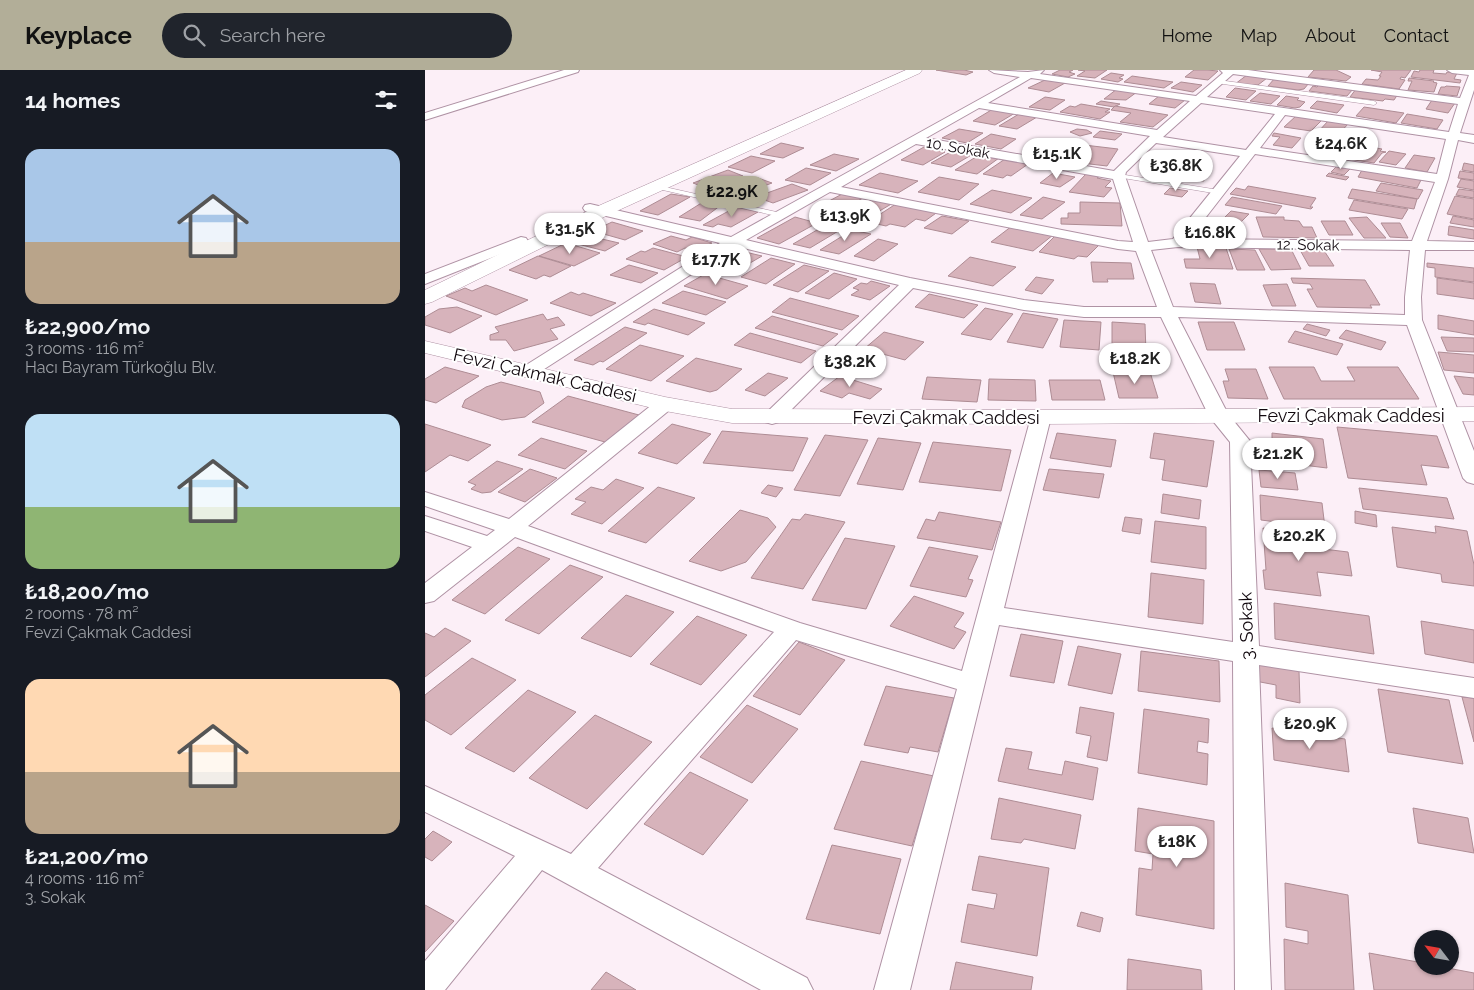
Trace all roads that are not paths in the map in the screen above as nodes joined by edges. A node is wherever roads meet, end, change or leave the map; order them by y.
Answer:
1 (573, 70) edge
2 (901, 70) edge
3 (916, 70) edge
4 (993, 70) edge
5 (1452, 70) edge
6 (1035, 72) edge
7 (1226, 73) edge
8 (1474, 73) edge
9 (1199, 100) junction
10 (1465, 102) junction
11 (1374, 103) dead end
12 (979, 105) junction
13 (1282, 112) junction
14 (425, 117) edge
15 (1453, 136) junction
16 (1156, 137) junction
17 (1474, 139) edge
18 (916, 140) junction
19 (1250, 152) junction
20 (1119, 176) junction
21 (1442, 179) junction
22 (656, 187) junction
23 (828, 188) junction
24 (1219, 192) junction
25 (596, 210) junction
26 (781, 215) junction
27 (521, 241) junction
28 (733, 242) junction
29 (1178, 243) junction
30 (1418, 246) junction
31 (1474, 246) edge
32 (1142, 247) junction
33 (425, 279) edge
34 (909, 283) junction
35 (425, 288) edge
36 (425, 298) edge
37 (1167, 312) junction
38 (1414, 320) junction
39 (425, 347) edge
40 (529, 371) junction
41 (665, 404) junction
42 (1463, 414) edge
43 (1219, 416) junction
44 (1041, 417) junction
45 (771, 418) junction
46 (1474, 478) edge
47 (425, 499) edge
48 (425, 523) edge
49 (512, 528) junction
50 (489, 545) junction
51 (425, 594) edge
52 (990, 615) junction
53 (791, 629) junction
54 (1247, 653) junction
55 (972, 684) junction
56 (1474, 688) edge
57 (425, 798) edge
58 (537, 852) junction
59 (574, 873) junction
60 (425, 987) edge
61 (795, 990) edge
62 (892, 990) edge
63 (1253, 990) edge

1 - 14 street
2 - 25 street
3 - 22 street
4 - 6 street
5 - 8 street
6 - 9 street
6 - 12 street
7 - 9 street
7 - 10 street
7 - 11 lane
8 - 10 street
9 - 13 street
9 - 16 street
10 - 15 street
12 - 16 street
12 - 18 street
13 - 15 street
13 - 19 street
15 - 17 street
15 - 21 street
16 - 19 street
16 - 20 street
18 - 20 street, 10. Sokak
18 - 23 street
19 - 21 street
19 - 24 street
20 - 24 lane
20 - 32 street, 3. Sokak
21 - 30 street
22 - 25 street
22 - 26 lane
23 - 26 street
23 - 32 street, 12. Sokak
24 - 29 street
25 - 27 street
25 - 28 street
25 - 36 street
26 - 28 street
27 - 33 street
27 - 35 street
28 - 34 street
28 - 40 street
29 - 30 street, 12. Sokak
29 - 32 street, 12. Sokak
30 - 31 street, 12. Sokak
30 - 38 street
32 - 37 street, 3. Sokak
34 - 37 street
34 - 45 street
37 - 38 street
37 - 43 street, 3. Sokak
38 - 42 street
39 - 40 street, Fevzi Çakmak Caddesi
40 - 41 street, Fevzi Çakmak Caddesi
41 - 45 street, Fevzi Çakmak Caddesi
41 - 49 street
42 - 43 street, Fevzi Çakmak Caddesi
42 - 46 street
43 - 44 street, Fevzi Çakmak Caddesi
43 - 54 street, 3. Sokak
44 - 45 street, Fevzi Çakmak Caddesi
44 - 52 street
47 - 49 street
48 - 50 street
49 - 50 street
49 - 53 street
50 - 51 street
52 - 54 street
52 - 55 street
53 - 55 street
53 - 59 street
54 - 56 street
54 - 63 street, 3. Sokak
55 - 62 street
57 - 58 street
58 - 59 street
58 - 60 street
59 - 61 street

